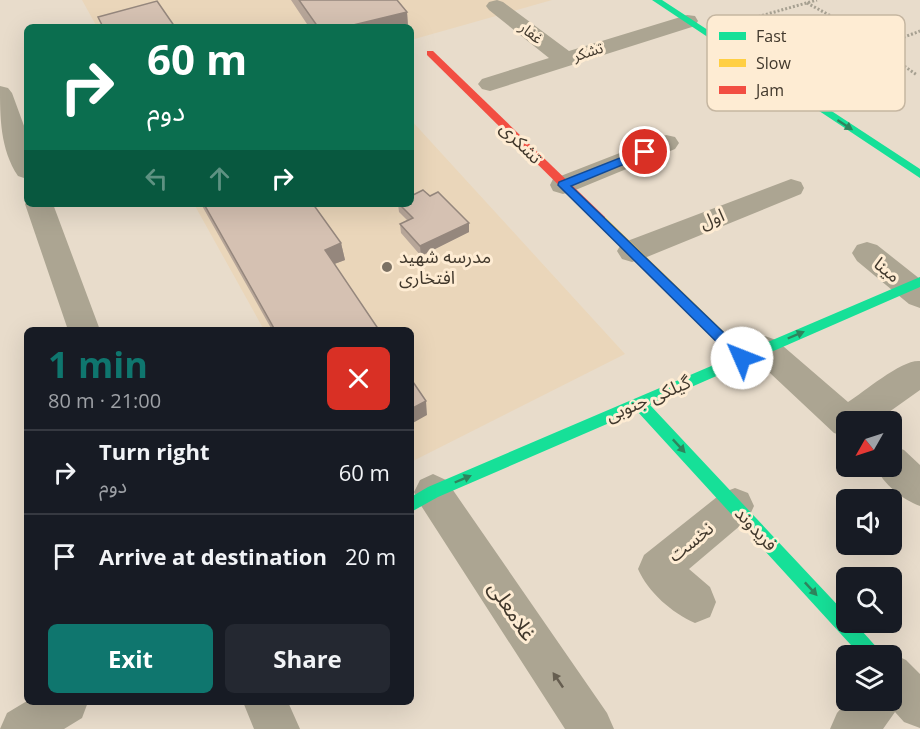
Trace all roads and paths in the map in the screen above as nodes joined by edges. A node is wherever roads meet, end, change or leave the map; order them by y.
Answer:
1 (656, 0) edge
2 (817, 0) edge
3 (807, 3) junction
4 (496, 6) dead end
5 (751, 15) edge
6 (829, 15) edge
7 (707, 24) edge
8 (695, 27) junction
9 (920, 31) edge
10 (707, 35) edge
11 (905, 37) edge
12 (430, 53) dead end
13 (565, 59) junction
14 (905, 67) edge
15 (916, 75) dead end
16 (490, 84) dead end
17 (0, 93) edge
18 (823, 111) edge
19 (666, 143) dead end
20 (24, 161) edge
21 (920, 174) edge
22 (563, 185) junction
23 (791, 188) dead end
24 (40, 207) edge
25 (632, 251) junction
26 (867, 253) dead end
27 (916, 288) edge
28 (83, 327) edge
29 (753, 354) junction
30 (917, 374) dead end
31 (639, 403) junction
32 (863, 411) edge
33 (836, 414) edge
34 (902, 472) edge
35 (920, 489) edge
36 (422, 499) edge
37 (735, 506) junction
38 (695, 602) dead end
39 (857, 645) edge
40 (61, 705) edge
41 (266, 705) edge
42 (868, 711) edge
43 (23, 729) edge
44 (277, 729) edge
45 (591, 729) edge
46 (853, 729) edge

1 - 8 street
2 - 3 path
3 - 5 path
3 - 6 path
4 - 13 street, غفار
7 - 8 path
8 - 10 street
8 - 13 street, تشکر
9 - 11 path
12 - 22 street, تشکری
13 - 16 street, تشکر
14 - 15 path
17 - 20 street
18 -> 21 street
19 - 22 street
22 - 25 street, تشکری
23 - 25 street, اول
24 - 28 street
25 - 29 street, تشکری
26 - 27 street, مینا
29 -> 27 street, گیلکی جنوبی
29 - 31 street, گیلکی جنوبی
29 - 33 street, تشکری
30 - 32 street
36 -> 31 street, گیلکی جنوبی
31 -> 37 street, فریدوند
34 - 35 street
45 -> 36 street, غلامعلی
37 - 38 street, نخست
37 -> 39 street, فریدوند
40 - 43 street
41 - 44 street
42 - 46 street

